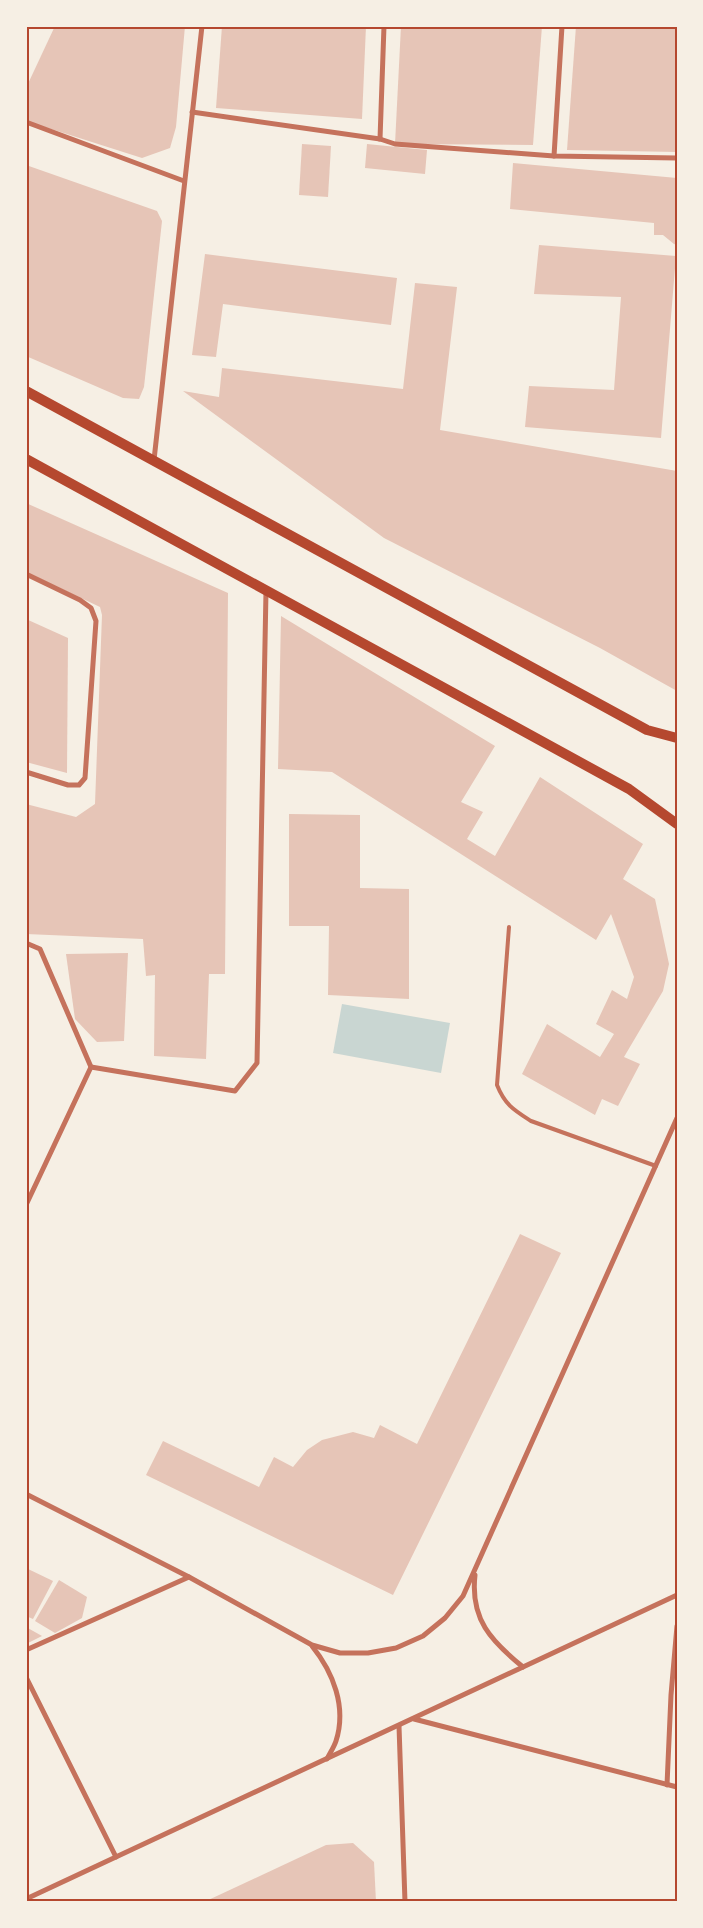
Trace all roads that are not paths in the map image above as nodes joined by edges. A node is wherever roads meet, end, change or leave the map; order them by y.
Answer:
1 (202, 26) edge
2 (384, 26) edge
3 (562, 26) edge
4 (192, 112) junction
5 (26, 122) edge
6 (380, 140) junction
7 (554, 156) junction
8 (677, 158) edge
9 (184, 181) junction
10 (26, 391) edge
11 (26, 459) edge
12 (154, 461) junction
13 (26, 574) edge
14 (266, 590) junction
15 (677, 738) edge
16 (26, 772) edge
17 (677, 824) edge
18 (509, 927) dead end
19 (26, 943) edge
20 (91, 1067) junction
21 (677, 1118) edge
22 (656, 1166) junction
23 (26, 1205) edge
24 (26, 1494) edge
25 (475, 1570) junction
26 (188, 1577) junction
27 (677, 1595) edge
28 (677, 1626) edge
29 (312, 1645) junction
30 (26, 1650) edge
31 (523, 1667) junction
32 (26, 1677) edge
33 (414, 1719) junction
34 (399, 1726) junction
35 (327, 1759) junction
36 (668, 1785) junction
37 (677, 1787) edge
38 (116, 1857) junction
39 (26, 1899) edge
40 (405, 1902) edge

1 - 4 street
2 - 6 street
3 - 7 street
4 - 6 street
4 - 9 street
5 - 9 street
6 - 7 street
7 - 8 street
9 - 12 street
10 - 12 main road
11 - 14 main road
12 - 15 main road
13 - 16 street
14 - 17 main road
14 - 20 street
18 - 22 lane
19 - 20 street
20 - 23 street
21 - 22 street
22 - 25 street
24 - 26 street
25 - 29 street
25 - 31 street
26 - 29 street
26 - 30 street
27 - 31 street
28 - 36 street
29 - 35 street
31 - 33 street
32 - 38 street
33 - 34 street
33 - 36 street
34 - 35 street
34 - 40 street
35 - 38 street
36 - 37 street
38 - 39 street

